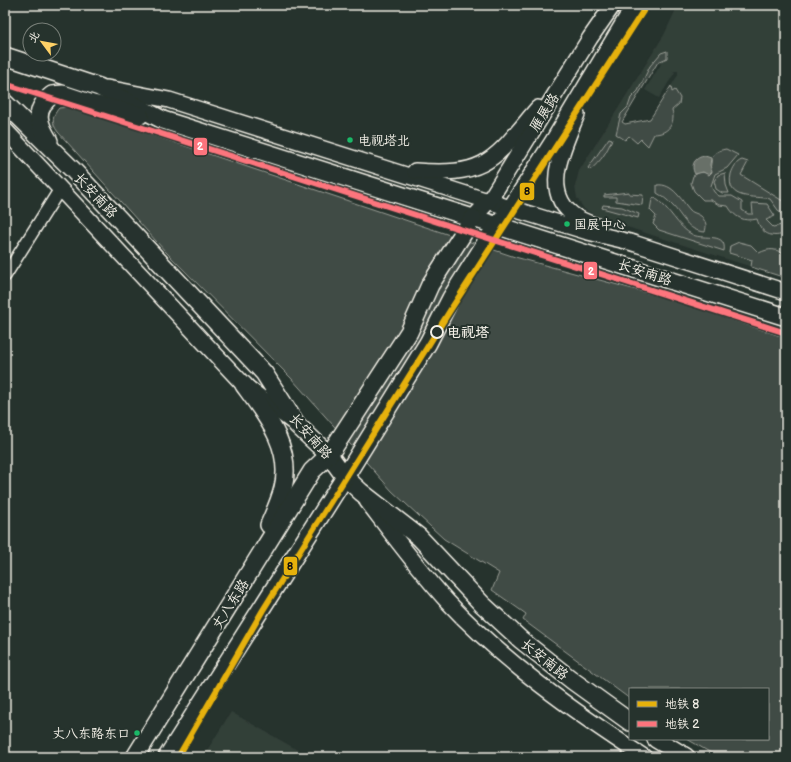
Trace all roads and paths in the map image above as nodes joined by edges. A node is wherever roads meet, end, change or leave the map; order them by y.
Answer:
1 (613, 5) edge
2 (634, 5) edge
3 (5, 56) edge
4 (594, 71) junction
5 (568, 73) junction
6 (97, 86) junction
7 (5, 102) edge
8 (163, 120) junction
9 (5, 130) edge
10 (57, 154) junction
11 (388, 169) junction
12 (60, 188) junction
13 (489, 201) junction
14 (510, 208) junction
15 (473, 218) junction
16 (497, 225) junction
17 (630, 242) junction
18 (5, 276) edge
19 (786, 292) edge
20 (786, 317) edge
21 (244, 385) junction
22 (297, 425) junction
23 (329, 455) junction
24 (345, 477) junction
25 (361, 492) junction
26 (249, 573) junction
27 (629, 721) edge
28 (658, 740) edge
29 (135, 757) edge
30 (167, 757) edge
31 (644, 757) edge
32 (686, 757) edge

1 - 5 main road, 雁展路
2 - 4 main road, 雁展路
3 - 6 main road, 长安南路
4 - 14 main road, 雁展路
4 - 17 main road
5 - 11 main road
5 - 13 main road, 雁展路
6 - 8 main road, 长安南路
6 - 11 main road
7 - 10 main road, 长安南路
8 - 10 main road
8 - 15 main road, 长安南路
9 - 12 main road
10 - 22 main road, 长安南路
11 - 13 main road
12 - 18 street
12 - 21 main road
13 - 14 main road
13 - 15 main road, 雁展路
14 - 16 main road, 雁展路
14 - 17 main road
15 - 16 main road, 长安南路
15 - 23 main road, 丈八东路
16 - 20 main road, 长安南路
16 - 24 main road, 丈八东路
17 - 19 main road
21 - 22 main road
21 - 26 main road
22 - 23 main road, 长安南路
23 - 24 main road, 长安南路
23 - 26 main road, 丈八东路
24 - 25 main road, 长安南路
24 - 30 main road, 丈八东路
25 - 27 main road, 长安南路
25 - 31 main road
26 - 29 main road, 丈八东路
28 - 32 main road

